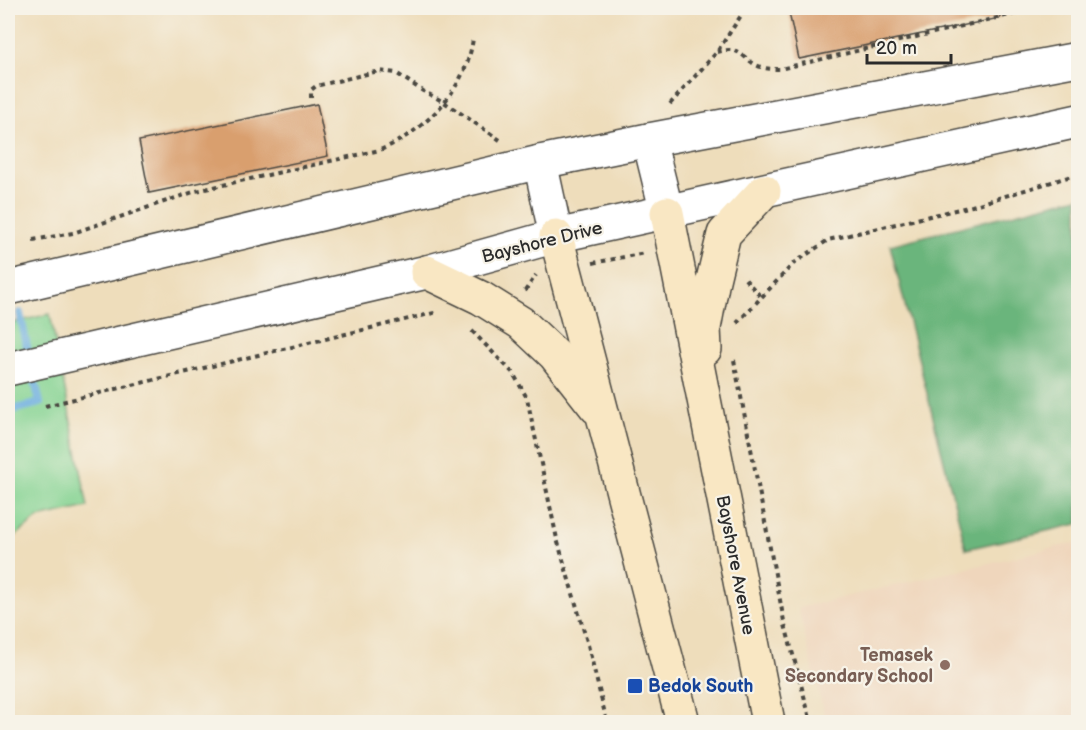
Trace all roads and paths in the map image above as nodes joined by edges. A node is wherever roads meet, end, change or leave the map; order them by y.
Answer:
1 (749, 8) edge
2 (801, 8) edge
3 (1039, 8) edge
4 (784, 12) dead end
5 (473, 38) dead end
6 (717, 52) junction
7 (1078, 59) edge
8 (311, 98) dead end
9 (444, 102) junction
10 (1078, 121) edge
11 (663, 137) junction
12 (540, 162) junction
13 (508, 171) junction
14 (1078, 174) edge
15 (764, 191) junction
16 (667, 213) junction
17 (33, 240) dead end
18 (543, 240) junction
19 (674, 248) junction
20 (565, 269) junction
21 (427, 272) junction
22 (8, 288) edge
23 (442, 312) dead end
24 (465, 323) dead end
25 (735, 325) dead end
26 (733, 351) dead end
27 (8, 369) edge
28 (45, 406) dead end
29 (705, 408) junction
30 (603, 415) junction
31 (608, 723) edge
32 (683, 723) edge
33 (768, 723) edge
34 (811, 723) edge

1 - 6 path
2 - 4 path
3 - 6 path
5 - 9 path
6 - 11 path
7 - 11 street
8 - 9 path
9 - 13 path
9 - 17 path
10 - 15 street, Bayshore Drive
11 - 12 street
11 - 16 street, Bayshore Avenue
12 - 13 street
12 - 18 street
13 - 22 street
14 - 25 path
15 - 16 street, Bayshore Drive
15 - 29 main road, Bayshore Avenue
16 - 18 street, Bayshore Drive
16 - 19 main road, Bayshore Avenue
18 - 20 main road
18 - 20 path
18 - 21 street, Bayshore Drive
19 - 20 path
19 - 29 main road, Bayshore Avenue
20 - 30 main road
21 - 27 street, Bayshore Drive
21 - 30 main road
23 - 28 path
24 - 31 path
26 - 34 path
29 - 33 main road, Bayshore Avenue
30 - 32 main road

